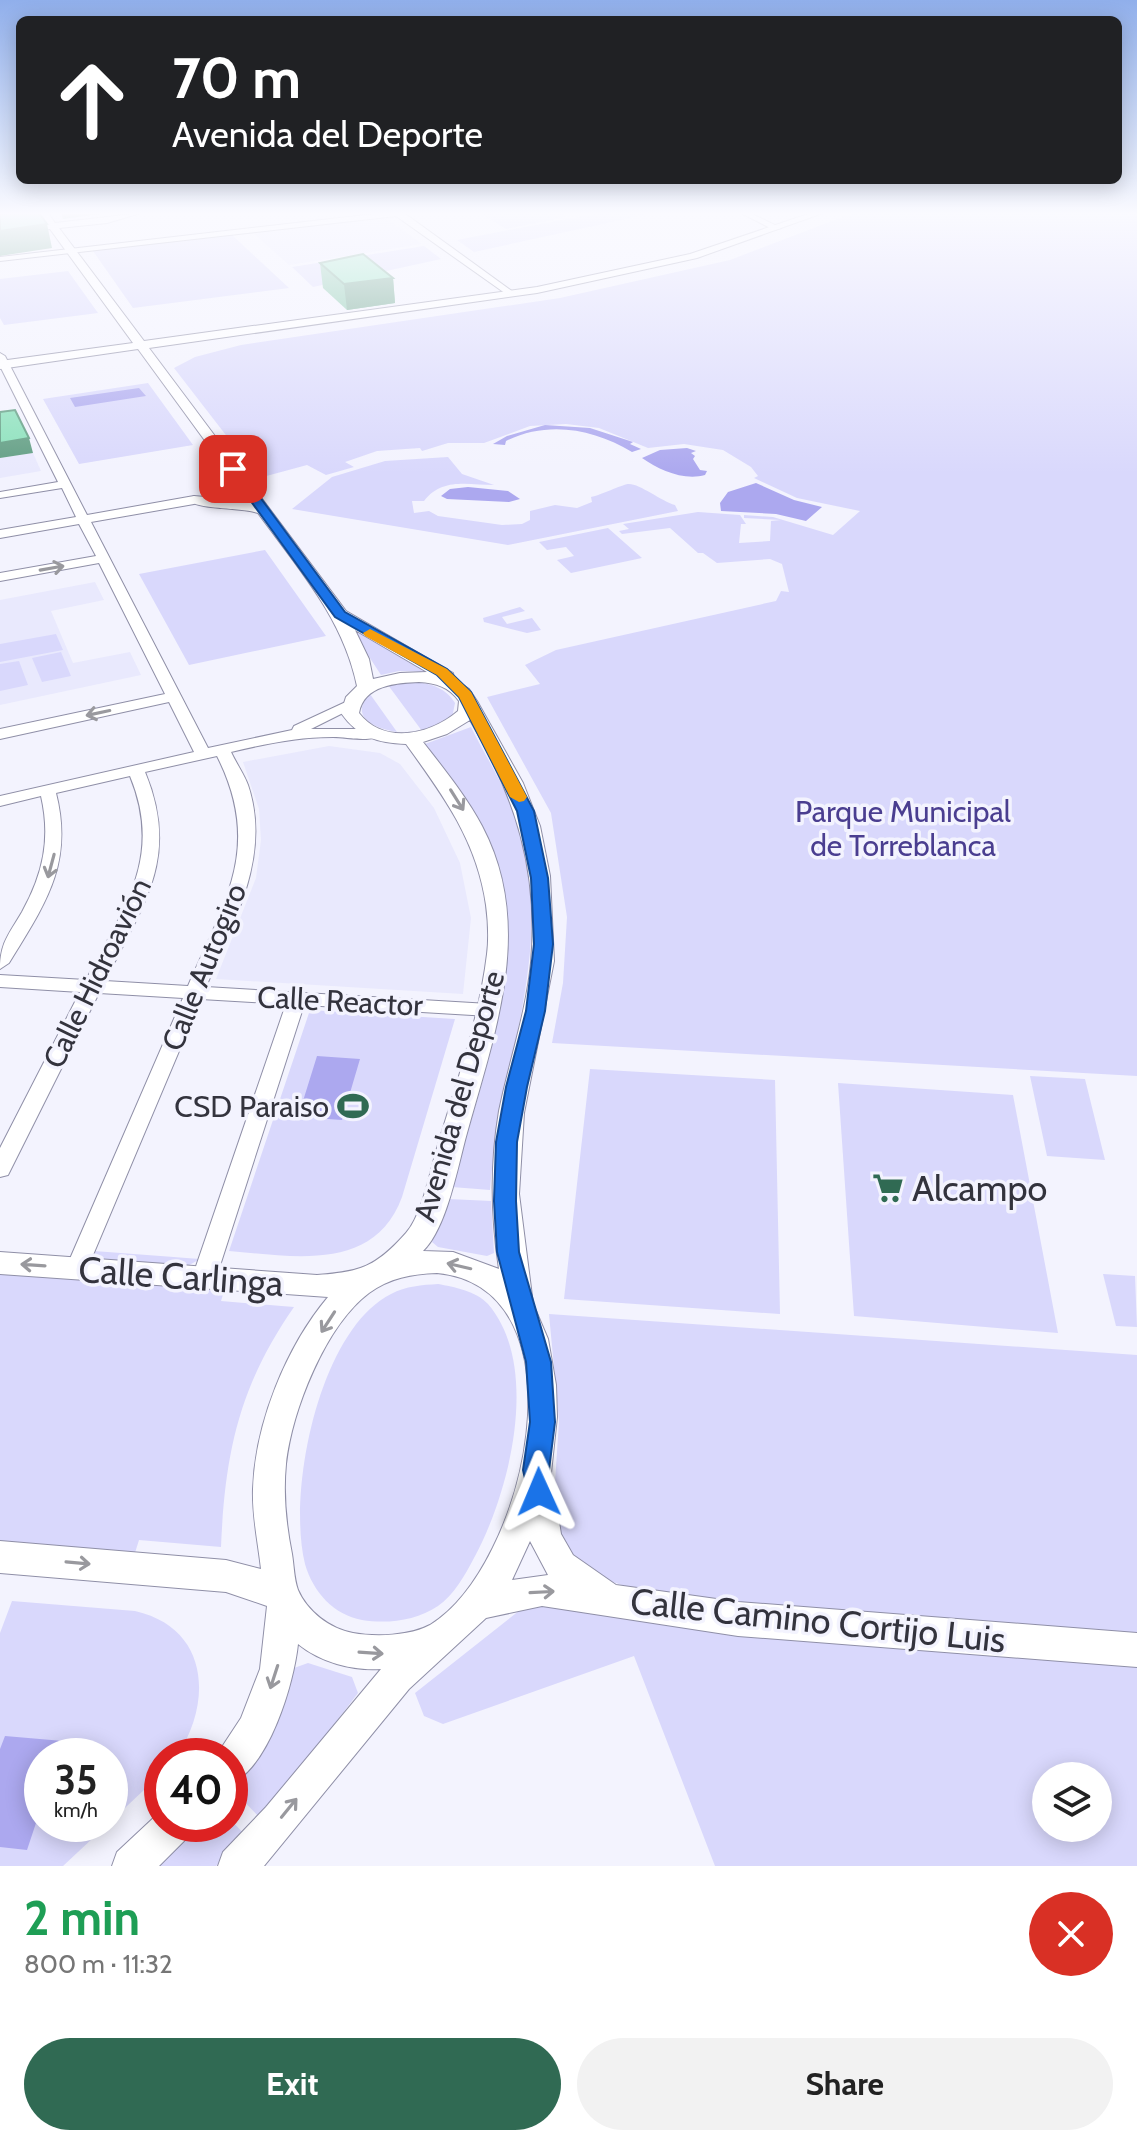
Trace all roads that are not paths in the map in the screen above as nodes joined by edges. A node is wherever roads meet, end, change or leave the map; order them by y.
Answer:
1 (108, 300) edge
2 (468, 300) edge
3 (141, 345) junction
4 (1, 362) edge
5 (17, 389) junction
6 (0, 391) edge
7 (233, 469) junction
8 (65, 484) junction
9 (0, 495) edge
10 (194, 500) junction
11 (264, 510) junction
12 (83, 519) junction
13 (0, 534) edge
14 (103, 558) junction
15 (0, 577) edge
16 (340, 614) junction
17 (366, 687) junction
18 (456, 687) junction
19 (174, 697) junction
20 (350, 704) junction
21 (469, 704) junction
22 (0, 734) edge
23 (375, 734) junction
24 (286, 735) junction
25 (411, 738) junction
26 (212, 752) junction
27 (136, 770) junction
28 (47, 790) junction
29 (0, 801) edge
30 (0, 963) edge
31 (0, 981) edge
32 (92, 987) junction
33 (195, 993) junction
34 (297, 999) junction
35 (489, 1010) junction
36 (0, 1169) edge
37 (0, 1263) edge
38 (77, 1268) junction
39 (373, 1276) junction
40 (204, 1278) junction
41 (521, 1307) junction
42 (536, 1470) junction
43 (0, 1557) edge
44 (284, 1598) junction
45 (608, 1598) junction
46 (476, 1604) junction
47 (440, 1639) junction
48 (1137, 1650) edge
49 (248, 1740) edge
50 (156, 1842) edge
51 (131, 1866) edge
52 (237, 1866) edge

1 - 3 street
2 - 3 street
3 - 4 street
3 - 7 street
4 - 5 street, Calle Autogiro
5 - 6 street
5 - 8 street, Calle Autogiro
7 - 10 street
7 - 11 street
8 - 9 street
8 - 12 street, Calle Autogiro
10 - 11 street
10 - 12 street
11 - 16 street
12 - 13 street
12 - 14 street, Calle Autogiro
15 -> 14 street
14 - 19 street, Calle Autogiro
16 - 17 street
16 - 18 street
17 - 18 street
17 - 20 street
18 - 21 street, Avenida del Deporte
19 -> 22 street
19 - 26 street, Calle Autogiro
20 - 23 street
20 - 24 street
21 - 25 street
21 - 41 street, Avenida del Deporte
23 - 24 street
23 - 25 street
24 - 26 street
25 -> 35 street, Avenida del Deporte
26 - 27 street
26 - 33 street, Calle Autogiro
27 - 28 street
27 - 32 street, Calle Hidroavión
28 - 29 street
28 -> 30 street
31 - 32 street, Calle Reactor
32 - 33 street, Calle Reactor
32 - 36 street, Calle Hidroavión
33 - 34 street, Calle Reactor
33 - 38 street, Calle Autogiro
34 - 35 street, Calle Reactor
34 - 40 street
35 - 39 street, Avenida del Deporte
38 -> 37 street, Calle Carlinga
38 - 40 street, Calle Carlinga
39 - 40 street, Calle Carlinga
41 -> 39 street, Calle Carlinga
39 -> 44 street, Avenida del Deporte
41 - 42 street, Avenida del Deporte
42 - 45 street, Calle Camino Cortijo Luis
42 - 46 street
43 -> 44 street
44 -> 47 street
44 -> 49 street
46 -> 45 street
45 - 48 street, Calle Camino Cortijo Luis
46 - 47 street
52 -> 47 street
50 - 51 street

